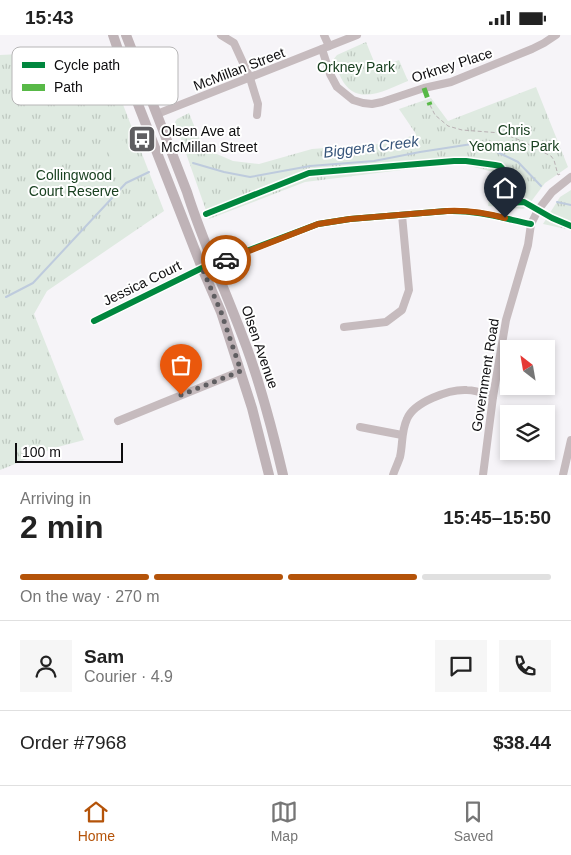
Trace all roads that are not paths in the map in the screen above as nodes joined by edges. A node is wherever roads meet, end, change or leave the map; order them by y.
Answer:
1 (113, 35) edge
2 (126, 35) edge
3 (221, 35) edge
4 (324, 35) edge
5 (357, 35) edge
6 (556, 35) edge
7 (117, 47) edge
8 (131, 47) edge
9 (325, 48) junction
10 (250, 78) junction
11 (138, 105) edge
12 (153, 105) edge
13 (157, 114) junction
14 (257, 115) dead end
15 (568, 180) edge
16 (402, 215) junction
17 (531, 224) junction
18 (214, 264) junction
19 (202, 268) junction
20 (94, 321) dead end
21 (344, 327) dead end
22 (241, 371) junction
23 (493, 397) junction
24 (118, 421) dead end
25 (360, 427) dead end
26 (402, 435) junction
27 (571, 440) edge
28 (269, 475) edge
29 (284, 475) edge
30 (393, 475) edge
31 (483, 475) edge
32 (563, 475) edge

1 - 7 main road, Olsen Avenue
2 - 8 main road, Olsen Avenue
3 - 10 street
4 - 9 street, Orkney Place
5 - 9 street, McMillan Street
6 - 9 street, Orkney Place
9 - 10 street, McMillan Street
10 - 13 street, McMillan Street
10 - 14 street
11 - 19 main road, Olsen Avenue
12 - 13 main road, Olsen Avenue
13 - 18 main road, Olsen Avenue
15 - 17 street, Government Road
16 - 17 street, Jessica Court
16 - 18 street, Jessica Court
16 - 21 street
17 - 23 street, Government Road
18 - 19 street, Jessica Court
18 - 29 main road, Olsen Avenue
19 - 20 street, Jessica Court
19 - 22 main road, Olsen Avenue
22 - 24 street
22 - 28 main road, Olsen Avenue
23 - 26 street
23 - 31 street, Government Road
25 - 26 street
26 - 30 street
27 - 32 street

